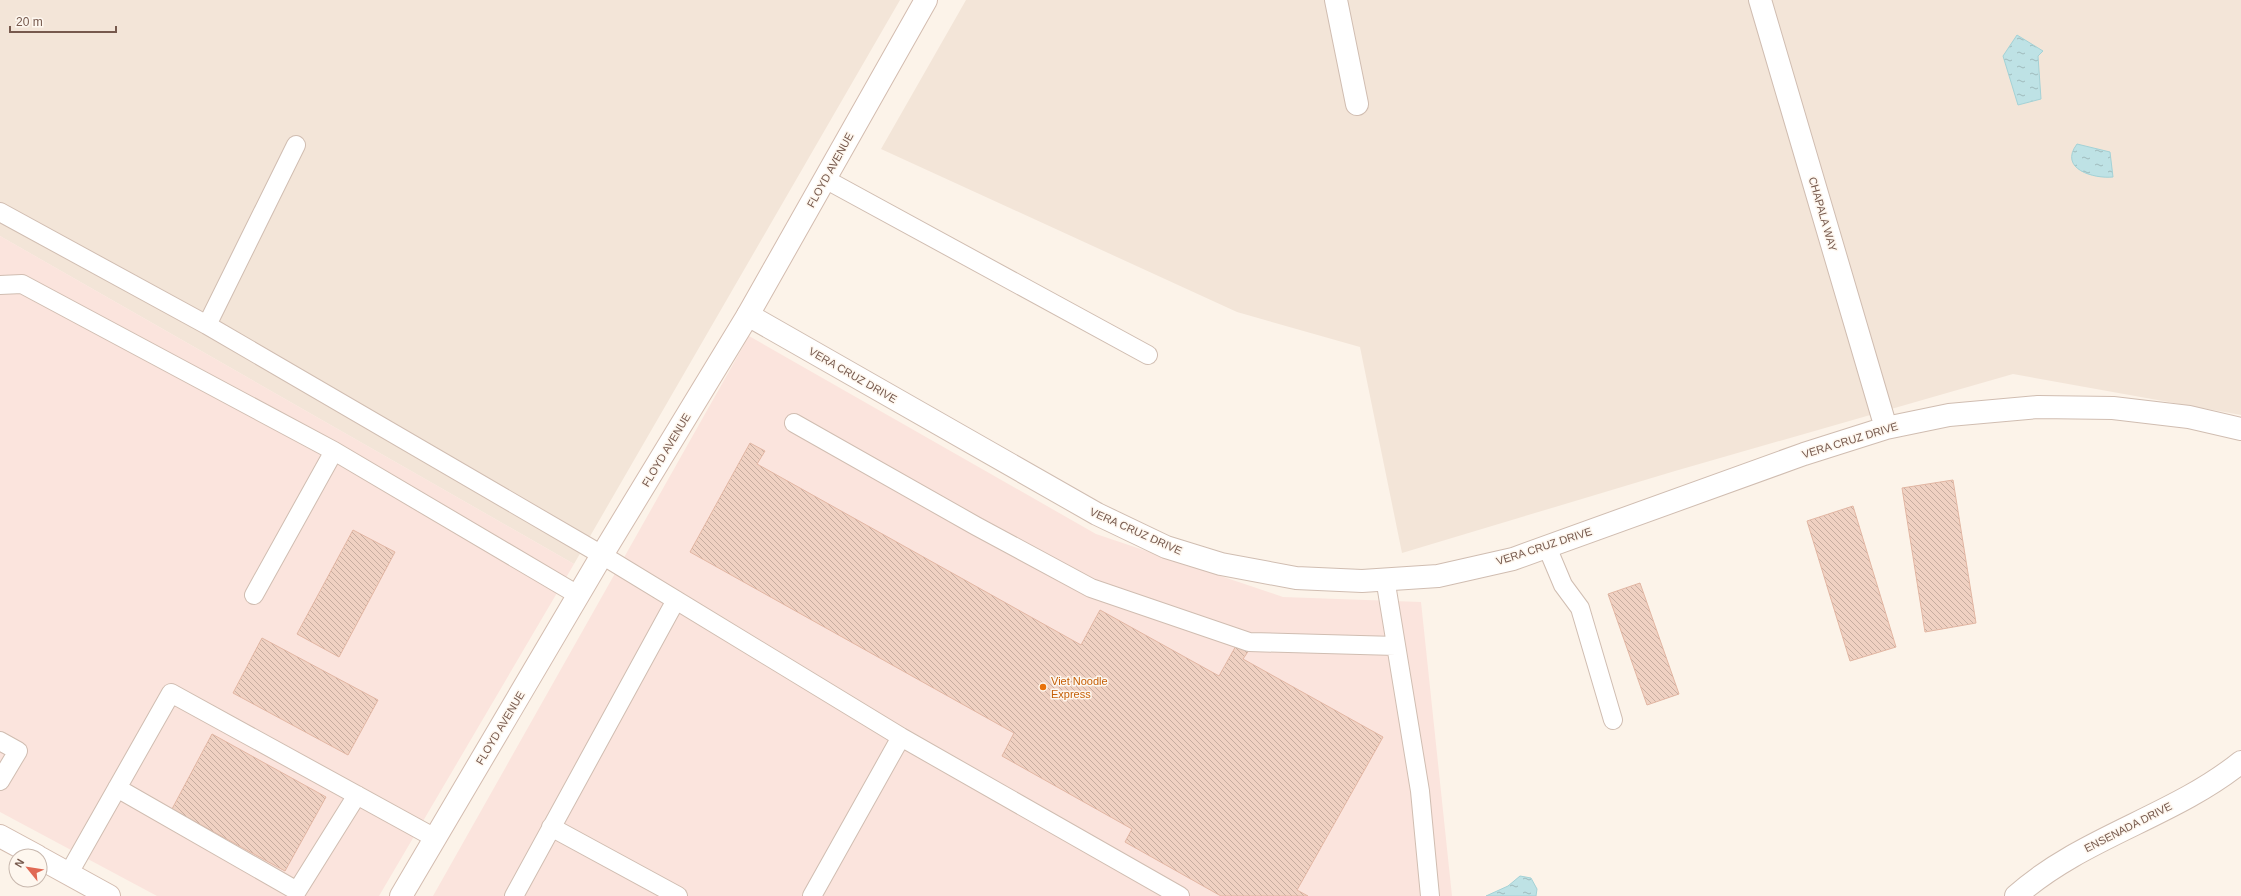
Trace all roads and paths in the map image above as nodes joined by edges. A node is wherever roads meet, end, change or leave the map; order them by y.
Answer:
1 (926, 0) edge
2 (1336, 0) edge
3 (1760, 0) edge
4 (1357, 104) dead end
5 (296, 145) dead end
6 (825, 179) junction
7 (0, 212) edge
8 (0, 285) edge
9 (748, 315) junction
10 (207, 325) junction
11 (1148, 355) dead end
12 (794, 423) dead end
13 (1886, 428) junction
14 (2241, 428) edge
15 (334, 451) junction
16 (1547, 547) junction
17 (602, 555) junction
18 (1385, 578) junction
19 (254, 595) dead end
20 (578, 595) junction
21 (676, 600) junction
22 (1396, 646) junction
23 (1613, 720) dead end
24 (902, 737) junction
25 (0, 741) edge
26 (2239, 767) edge
27 (0, 781) edge
28 (117, 788) junction
29 (357, 795) junction
30 (551, 827) junction
31 (0, 836) edge
32 (435, 838) junction
33 (22, 848) edge
34 (48, 862) edge
35 (69, 873) junction
36 (109, 896) edge
37 (401, 896) edge
38 (514, 896) edge
39 (678, 896) edge
40 (812, 896) edge
41 (1180, 896) edge
42 (1430, 896) edge
43 (2016, 896) edge

1 - 6 street, FLOYD AVENUE
2 - 4 street
3 - 13 street, CHAPALA WAY
5 - 10 lane
6 - 9 street, FLOYD AVENUE
6 - 11 lane
7 - 10 lane
8 - 15 lane
9 - 17 street, FLOYD AVENUE
9 - 18 street, VERA CRUZ DRIVE
10 - 17 lane
12 - 22 lane
13 - 14 street, VERA CRUZ DRIVE
13 - 16 street, VERA CRUZ DRIVE
15 - 19 lane
15 - 20 lane
16 - 18 street, VERA CRUZ DRIVE
16 - 23 lane
17 - 20 street, FLOYD AVENUE
17 - 21 lane
18 - 22 lane
20 - 32 street, FLOYD AVENUE
21 - 24 lane
21 - 30 lane
22 - 42 lane
24 - 40 lane
24 - 41 lane
25 - 27 lane
26 - 43 street, ENSENADA DRIVE
28 - 29 lane
28 - 29 lane
28 - 35 lane
29 - 32 lane
30 - 38 lane
30 - 39 lane
31 - 33 street
32 - 37 street, FLOYD AVENUE
34 - 35 street
35 - 36 street

